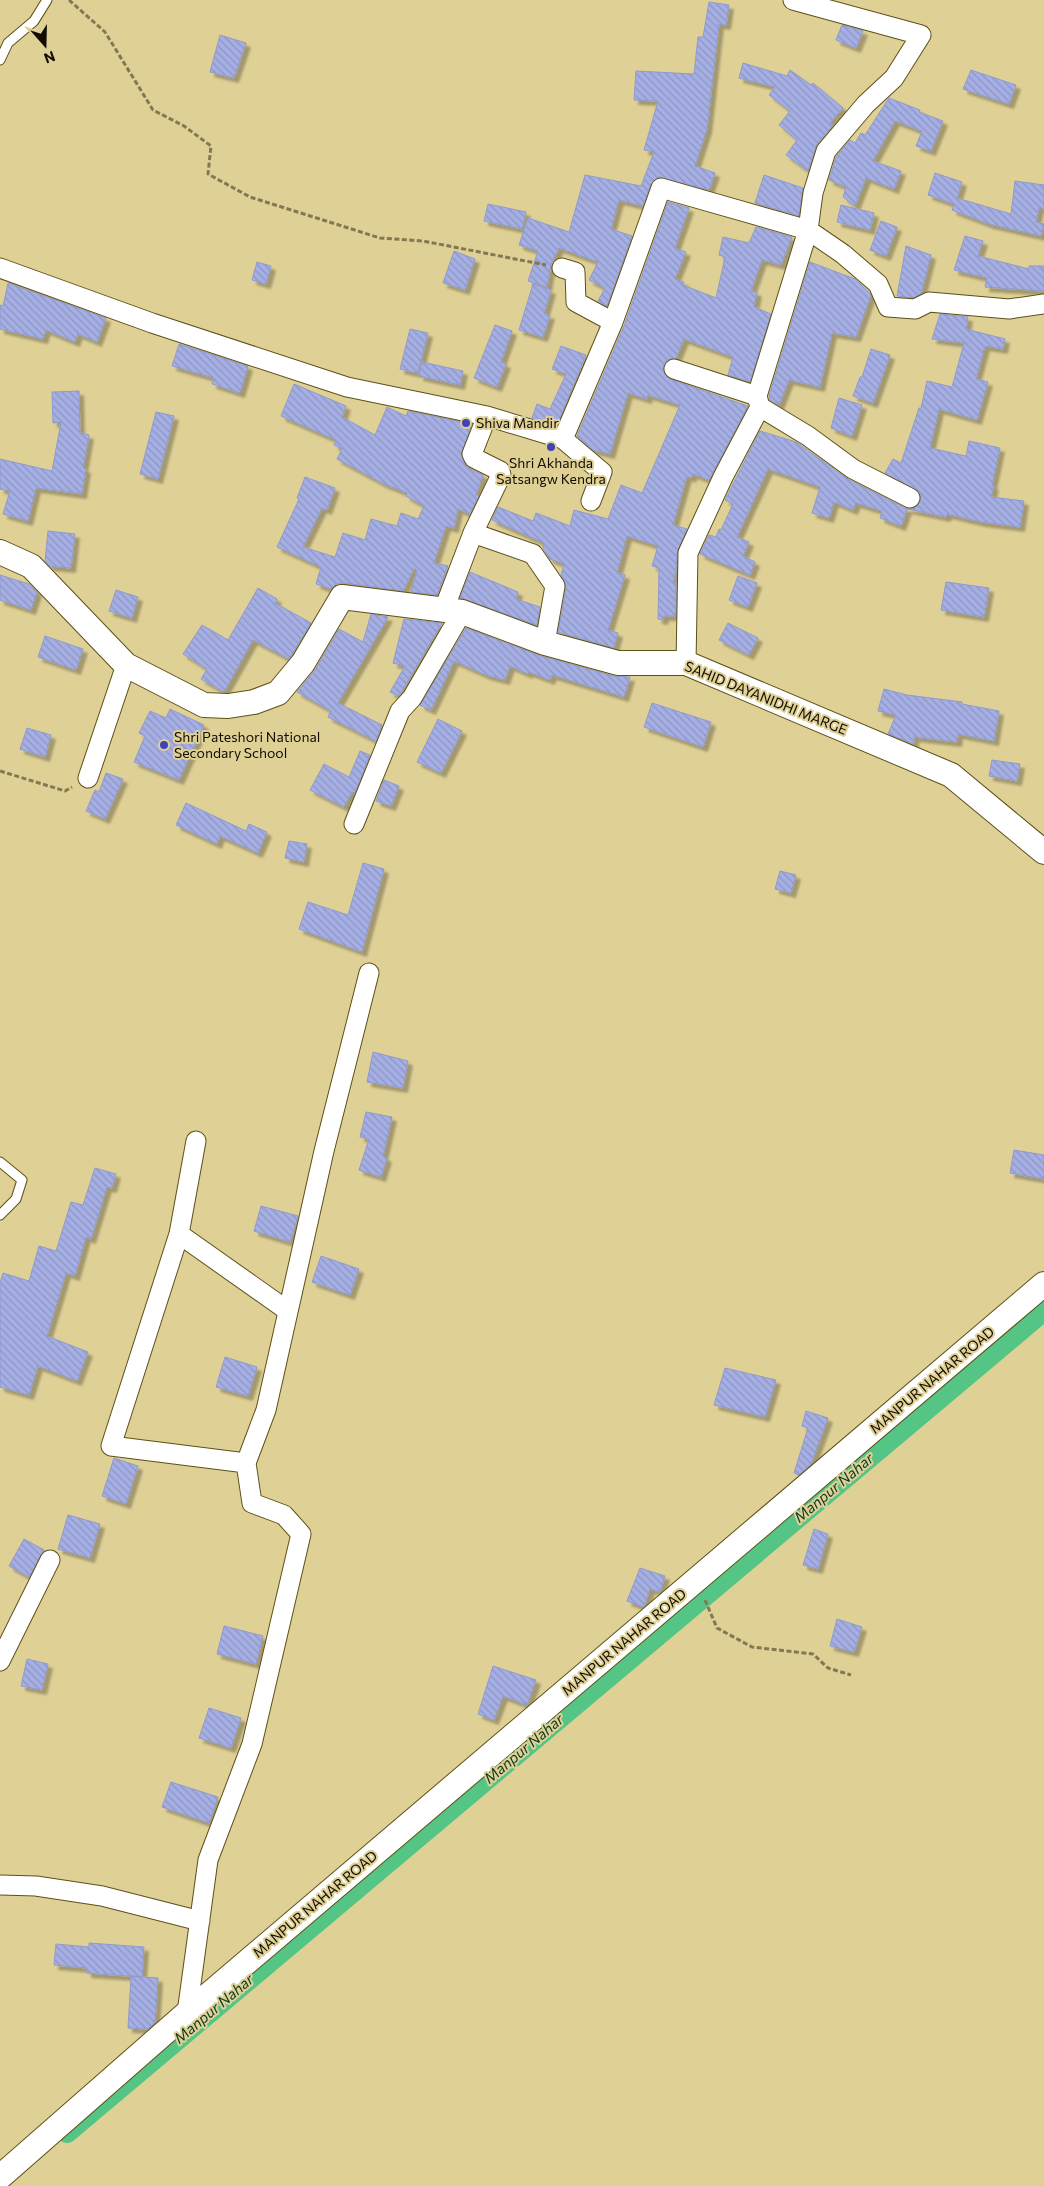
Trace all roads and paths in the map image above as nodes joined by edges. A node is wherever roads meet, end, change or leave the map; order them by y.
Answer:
1 (47, 0) edge
2 (68, 0) edge
3 (793, 0) edge
4 (0, 60) edge
5 (808, 230) junction
6 (0, 268) edge
7 (562, 268) joint
8 (1044, 304) edge
9 (613, 322) junction
10 (674, 369) dead end
11 (759, 402) junction
12 (487, 416) junction
13 (563, 438) junction
14 (910, 498) dead end
15 (591, 501) dead end
16 (473, 533) junction
17 (0, 552) edge
18 (453, 610) junction
19 (545, 643) junction
20 (686, 663) junction
21 (126, 665) junction
22 (0, 771) edge
23 (88, 778) joint
24 (354, 824) dead end
25 (1044, 852) edge
26 (368, 973) dead end
27 (196, 1141) dead end
28 (0, 1162) edge
29 (0, 1215) edge
30 (179, 1234) junction
31 (1044, 1284) edge
32 (288, 1310) junction
33 (246, 1463) junction
34 (50, 1560) dead end
35 (694, 1582) junction
36 (0, 1661) edge
37 (851, 1675) dead end
38 (0, 1885) edge
39 (200, 1921) junction
40 (187, 2013) junction
41 (0, 2177) edge

1 - 4 lane
2 - 7 path
3 - 5 street
5 - 8 street
5 - 9 street
5 - 11 street
6 - 12 street
7 - 9 street
9 - 13 street
10 - 11 street
11 - 14 street
11 - 20 street
12 - 13 street
12 - 16 street
13 - 15 street
16 - 18 street
16 - 19 street
17 - 21 street, SAHID DAYANIDHI MARGE
18 - 19 street, SAHID DAYANIDHI MARGE
18 - 21 street, SAHID DAYANIDHI MARGE
18 - 24 street
19 - 20 street, SAHID DAYANIDHI MARGE
20 - 25 street, SAHID DAYANIDHI MARGE
21 - 23 street
22 - 23 path
26 - 32 street
27 - 30 street
28 - 29 lane
30 - 32 street
30 - 33 street
31 - 35 street, MANPUR NAHAR ROAD
32 - 33 street
33 - 39 street
34 - 36 street
35 - 37 path
35 - 40 street, MANPUR NAHAR ROAD
38 - 39 street
39 - 40 street
40 - 41 street, MANPUR NAHAR ROAD

